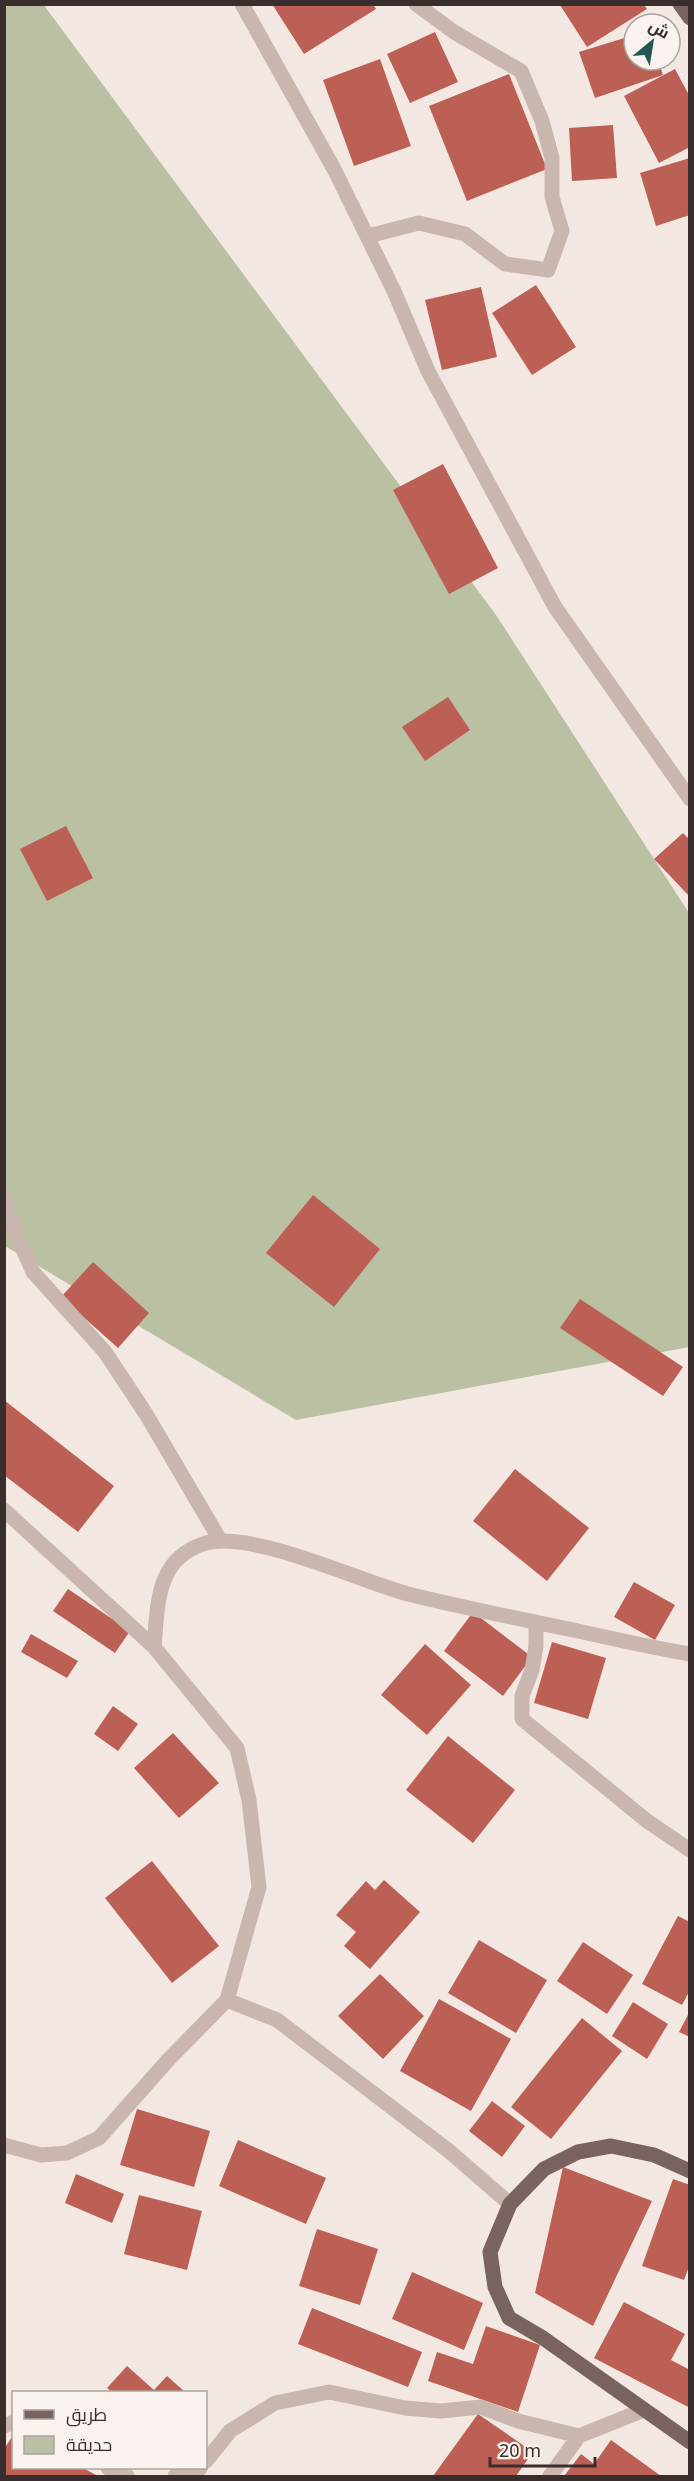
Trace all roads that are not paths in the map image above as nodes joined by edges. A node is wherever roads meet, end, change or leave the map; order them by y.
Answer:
1 (242, 4) edge
2 (416, 4) edge
3 (680, 4) edge
4 (690, 18) edge
5 (368, 236) junction
6 (690, 799) edge
7 (4, 1195) edge
8 (4, 1510) edge
9 (220, 1540) junction
10 (536, 1622) junction
11 (154, 1647) junction
12 (690, 1654) edge
13 (690, 1850) edge
14 (227, 2000) junction
15 (4, 2145) edge
16 (690, 2171) edge
17 (510, 2204) junction
18 (644, 2410) junction
19 (579, 2436) junction
20 (690, 2442) edge
21 (207, 2460) edge
22 (110, 2469) edge
23 (199, 2469) edge
24 (127, 2476) edge
25 (175, 2476) edge
26 (550, 2476) edge

1 - 5 street
2 - 5 street
3 - 4 main road
5 - 6 street
7 - 9 street
8 - 11 street
9 - 10 street
9 - 11 street
10 - 12 street
10 - 13 street
11 - 14 street
14 - 15 street
14 - 17 street
16 - 17 main road
17 - 18 main road
18 - 19 street
18 - 20 main road
19 - 21 street
19 - 26 street
22 - 24 street
23 - 25 street

